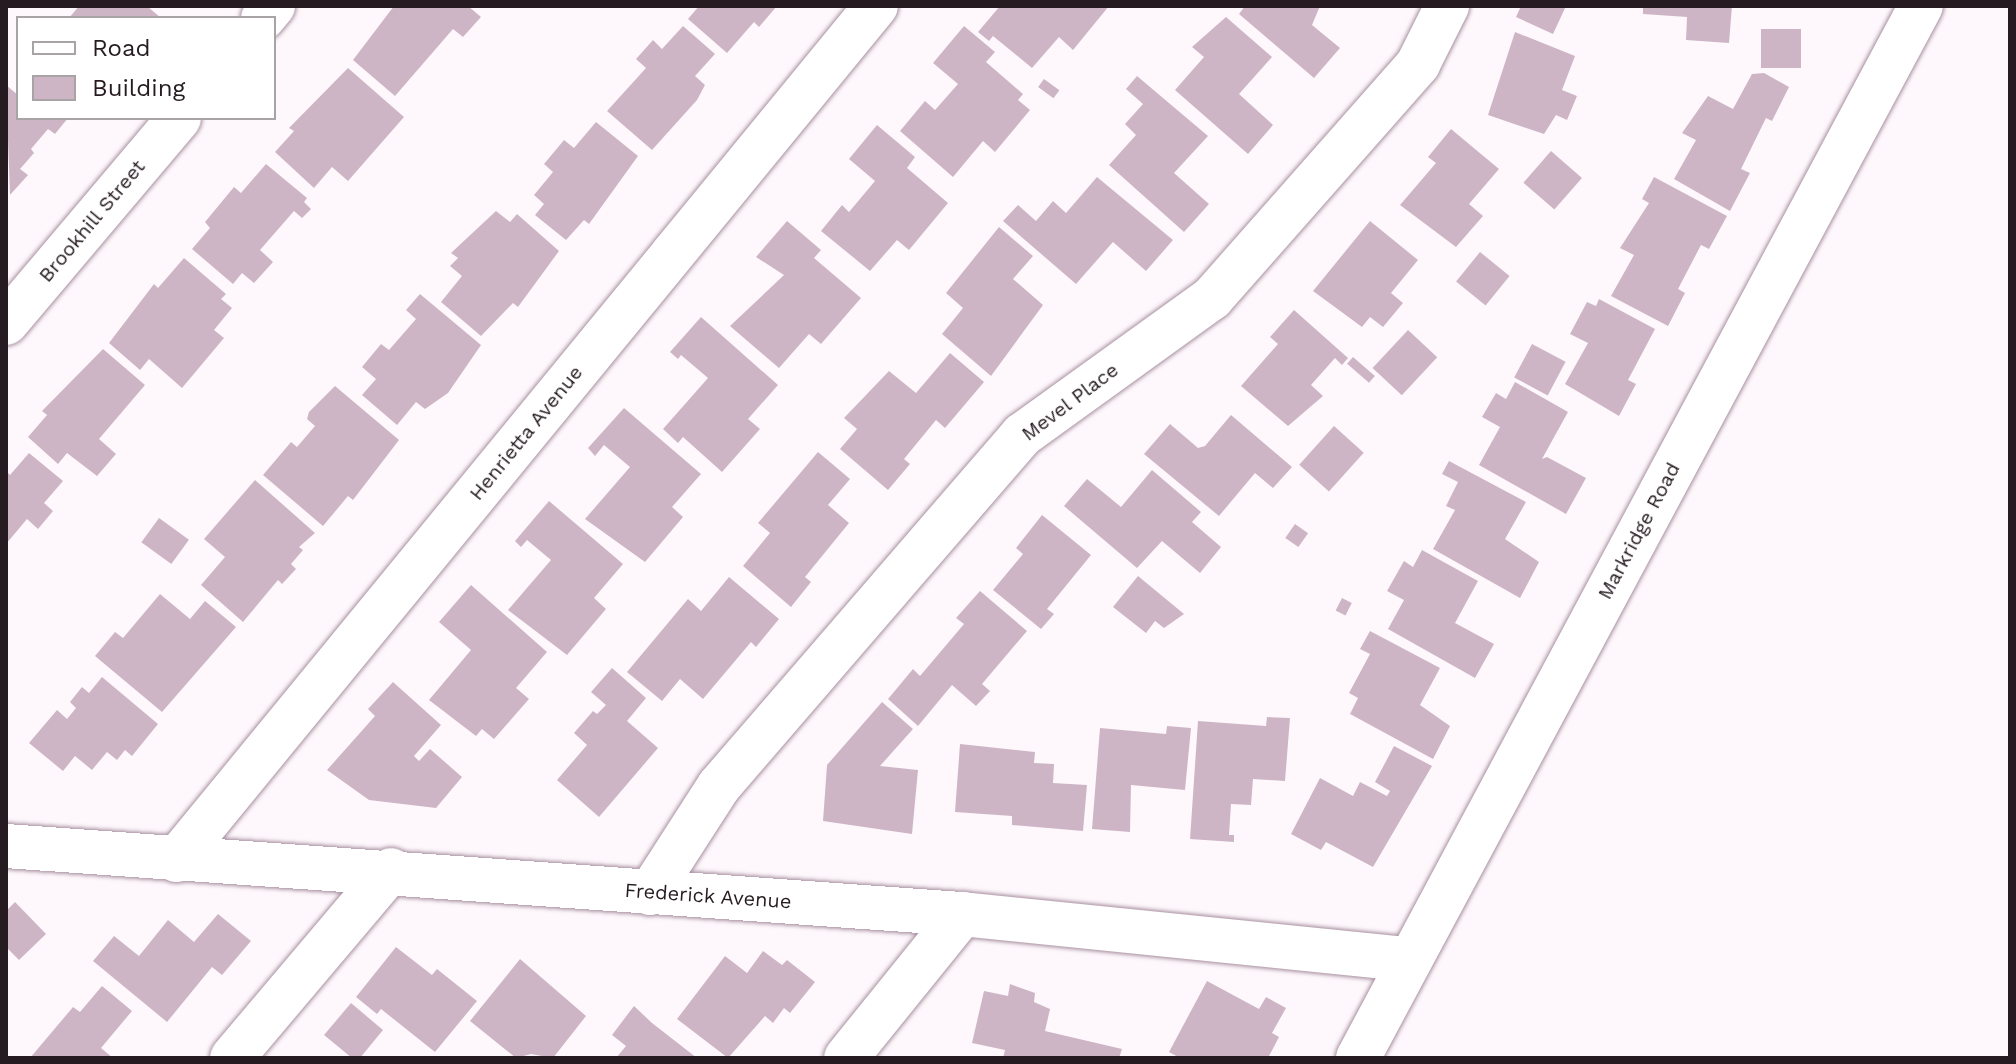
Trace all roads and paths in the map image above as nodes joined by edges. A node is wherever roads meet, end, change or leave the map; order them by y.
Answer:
1 (876, 6) edge
2 (1447, 6) edge
3 (1921, 6) edge
4 (177, 120) edge
5 (6, 323) edge
6 (6, 846) edge
7 (176, 860) junction
8 (391, 870) junction
9 (650, 893) junction
10 (962, 914) junction
11 (1408, 959) junction
12 (232, 1058) edge
13 (846, 1058) edge
14 (1358, 1058) edge

1 - 7 street, Henrietta Avenue
2 - 9 street, Mevel Place
3 - 11 street, Markridge Road
4 - 5 street, Brookhill Street
6 - 7 street, Frederick Avenue
7 - 8 street, Frederick Avenue
8 - 9 street, Frederick Avenue
8 - 12 street
9 - 10 street, Frederick Avenue
10 - 11 street, Frederick Avenue
10 - 13 street
11 - 14 street, Markridge Road

